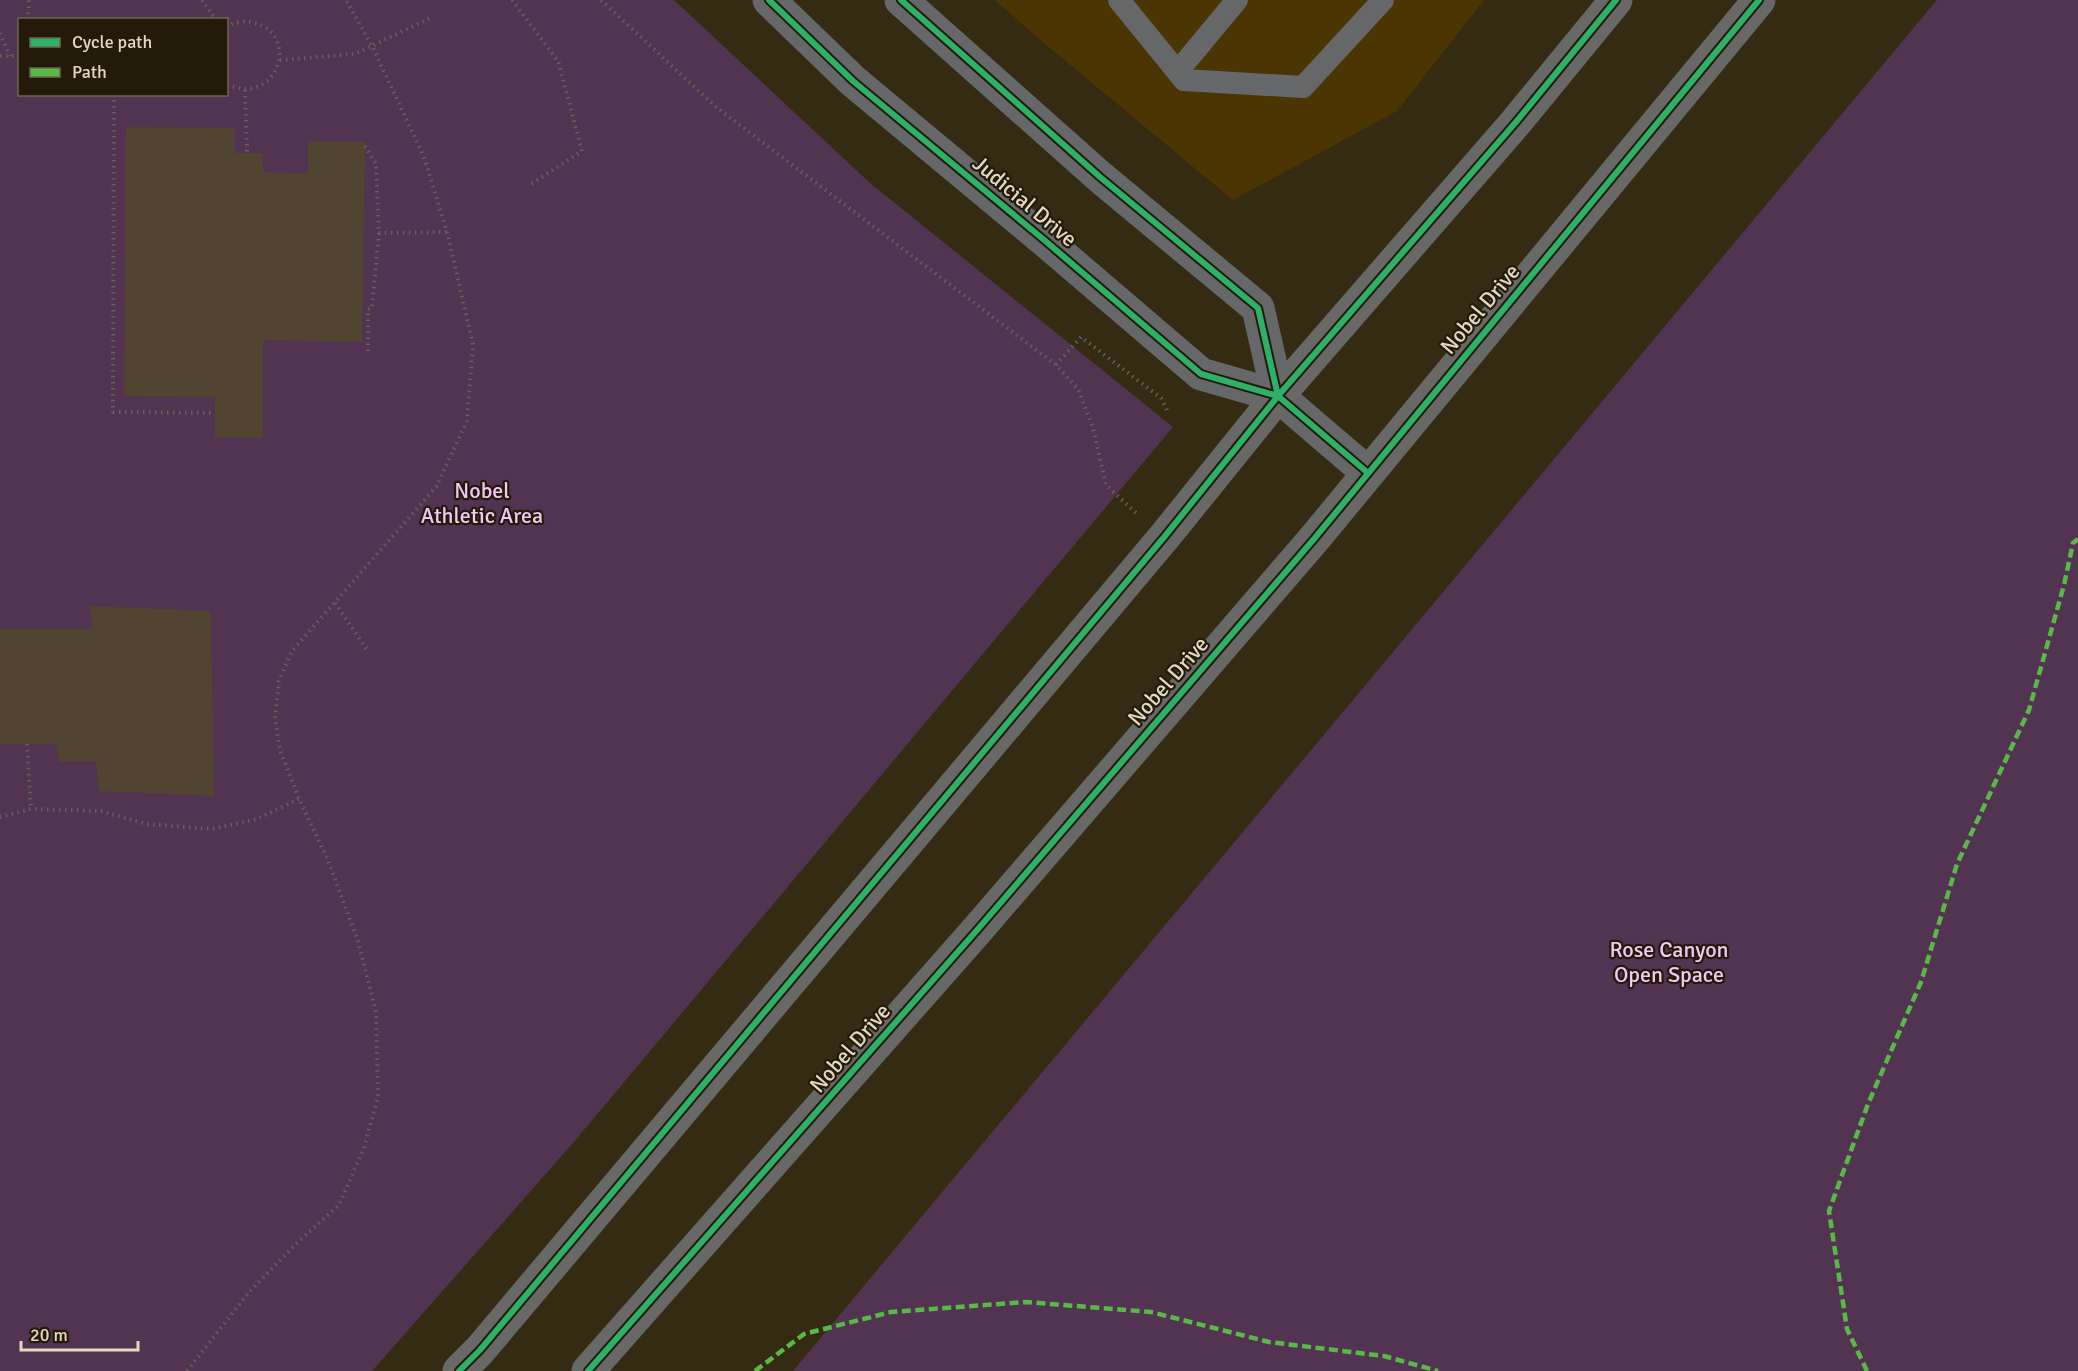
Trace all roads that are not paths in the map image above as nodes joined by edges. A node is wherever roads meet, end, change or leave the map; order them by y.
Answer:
1 (769, 0) edge
2 (901, 0) edge
3 (1119, 0) edge
4 (1237, 0) edge
5 (1383, 0) edge
6 (1616, 0) edge
7 (1759, 0) edge
8 (1178, 71) junction
9 (1278, 396) junction
10 (1368, 473) junction
11 (459, 1371) edge
12 (588, 1371) edge

1 - 9 street, Judicial Drive
2 - 9 street
3 - 8 lane
4 - 8 lane
5 - 8 lane
6 - 9 main road
7 - 10 main road, Nobel Drive
9 - 10 street, Judicial Drive
9 - 11 main road
10 - 12 main road, Nobel Drive

